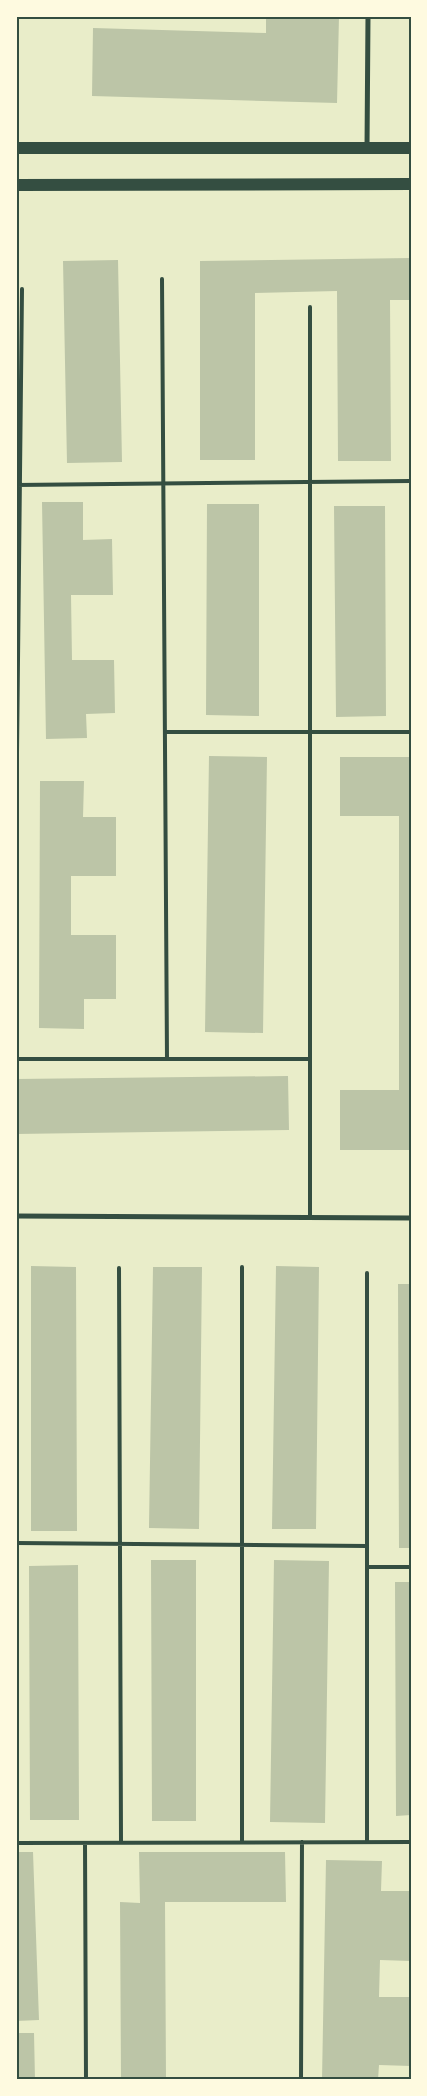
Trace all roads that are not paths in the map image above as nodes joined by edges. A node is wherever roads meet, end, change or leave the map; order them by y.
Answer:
1 (368, 16) edge
2 (16, 148) edge
3 (367, 148) junction
4 (411, 148) edge
5 (411, 184) edge
6 (16, 185) edge
7 (162, 279) dead end
8 (22, 289) dead end
9 (310, 307) dead end
10 (411, 481) edge
11 (310, 482) junction
12 (163, 483) junction
13 (18, 485) edge
14 (165, 732) junction
15 (310, 732) junction
16 (411, 732) edge
17 (16, 845) edge
18 (16, 1059) edge
19 (167, 1059) junction
20 (310, 1059) junction
21 (16, 1216) edge
22 (310, 1218) junction
23 (411, 1218) edge
24 (119, 1268) dead end
25 (242, 1268) dead end
26 (367, 1273) dead end
27 (16, 1543) edge
28 (120, 1543) junction
29 (242, 1545) junction
30 (367, 1546) junction
31 (367, 1567) junction
32 (411, 1567) edge
33 (121, 1842) junction
34 (242, 1842) junction
35 (302, 1842) junction
36 (367, 1842) junction
37 (411, 1842) edge
38 (16, 1843) edge
39 (85, 1843) junction
40 (86, 2080) edge
41 (301, 2080) edge

1 - 3 street
2 - 3 main road
3 - 4 main road
5 - 6 main road
7 - 12 lane
8 - 13 lane
9 - 11 lane
10 - 11 lane
11 - 12 lane
11 - 15 lane
12 - 13 lane
12 - 14 lane
13 - 17 lane
14 - 15 lane
14 - 19 lane
15 - 16 lane
15 - 20 lane
18 - 19 lane
19 - 20 lane
20 - 22 lane
21 - 22 street
22 - 23 street
24 - 28 lane
25 - 29 lane
26 - 30 lane
27 - 28 lane
28 - 29 lane
28 - 33 lane
29 - 30 lane
29 - 34 lane
30 - 31 lane
31 - 32 lane
31 - 36 lane
33 - 34 lane
33 - 39 lane
34 - 35 lane
35 - 36 lane
35 - 41 lane
36 - 37 lane
38 - 39 lane
39 - 40 lane

